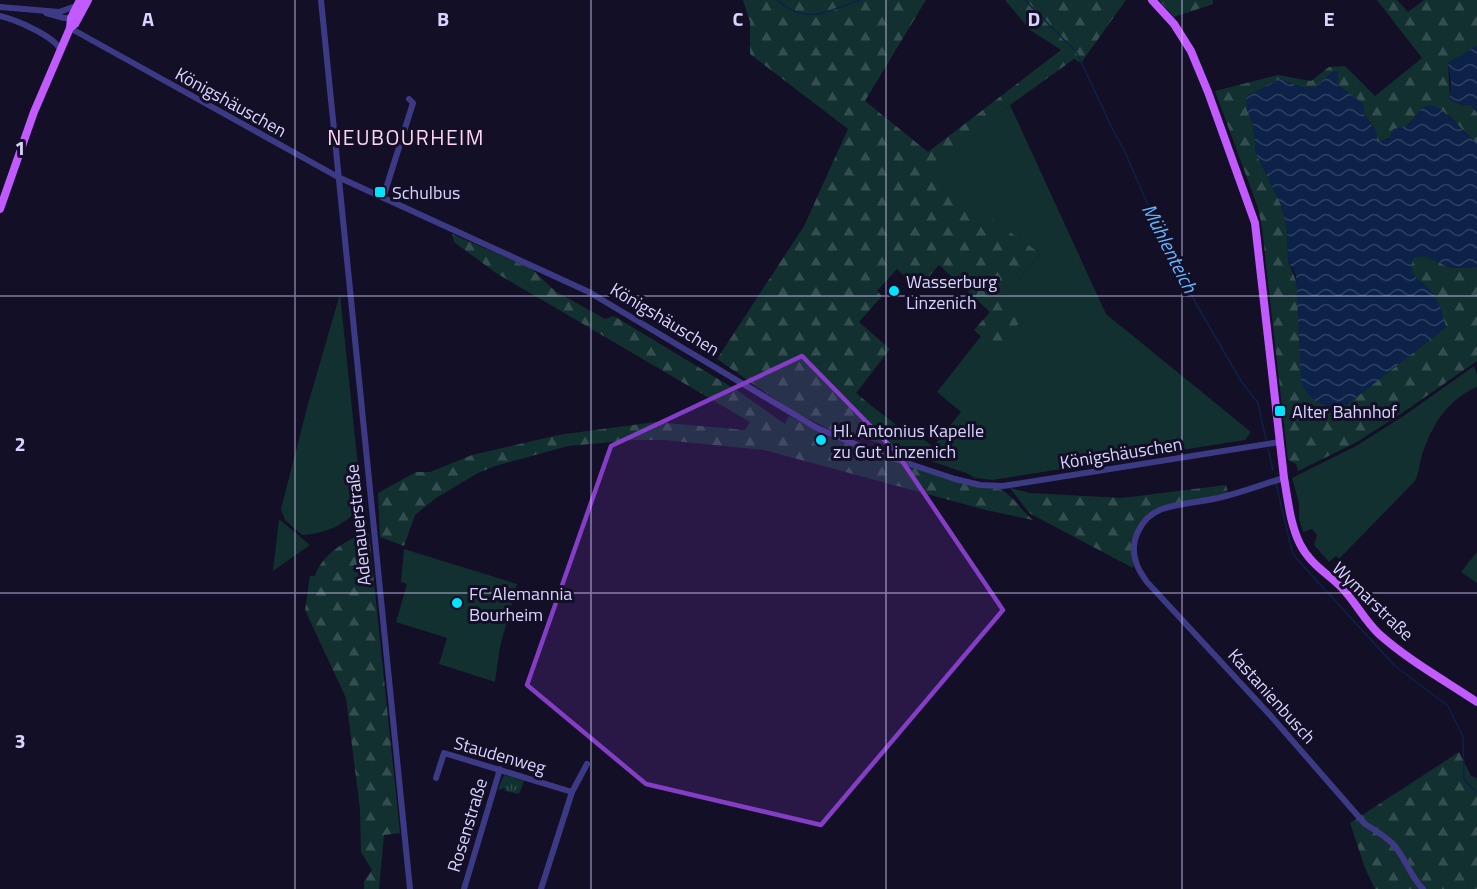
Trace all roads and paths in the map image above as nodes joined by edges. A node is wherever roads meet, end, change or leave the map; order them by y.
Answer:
1 (88, 0) edge
2 (321, 0) edge
3 (1152, 0) edge
4 (0, 7) edge
5 (79, 7) edge
6 (33, 10) junction
7 (0, 16) edge
8 (71, 18) junction
9 (70, 28) junction
10 (60, 49) junction
11 (410, 99) dead end
12 (338, 177) junction
13 (383, 198) junction
14 (0, 209) edge
15 (1280, 442) junction
16 (1284, 477) junction
17 (1477, 702) edge
18 (587, 764) dead end
19 (500, 769) junction
20 (436, 778) dead end
21 (572, 792) junction
22 (410, 888) edge
23 (419, 889) edge
24 (464, 889) edge
25 (541, 889) edge
26 (1423, 889) edge

1 - 5 main road
2 - 12 street, Adenauerstraße
3 - 15 main road, Wymarstraße
4 - 6 street
5 - 6 street
5 - 8 main road
5 - 9 main road
6 - 8 street
7 - 10 street
8 - 9 main road
9 - 10 main road
9 - 12 street, Königshäuschen
10 - 14 main road
11 - 13 street
12 - 13 street, Königshäuschen
12 - 22 street, Adenauerstraße
13 - 15 street, Königshäuschen
15 - 16 main road, Wymarstraße
16 - 17 main road, Wymarstraße
16 - 26 street, Kastanienbusch
18 - 21 street
19 - 20 street, Staudenweg
19 - 21 street, Staudenweg
19 - 24 street, Rosenstraße
21 - 25 street
22 - 23 street

